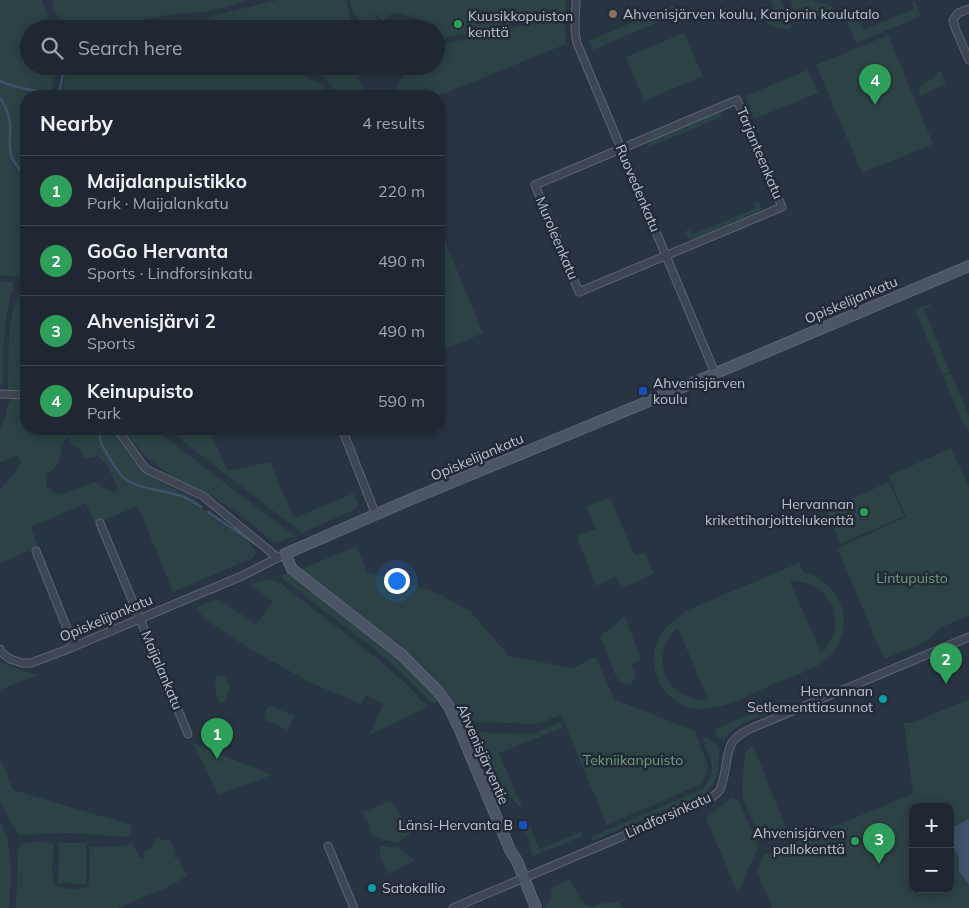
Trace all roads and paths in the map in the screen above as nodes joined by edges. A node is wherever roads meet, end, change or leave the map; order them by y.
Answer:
1 (576, 0) edge
2 (969, 9) edge
3 (969, 60) edge
4 (621, 148) junction
5 (666, 255) junction
6 (969, 266) edge
7 (715, 373) junction
8 (0, 394) edge
9 (20, 395) edge
10 (121, 435) edge
11 (344, 435) edge
12 (376, 515) junction
13 (100, 523) dead end
14 (36, 551) dead end
15 (281, 556) junction
16 (140, 618) junction
17 (969, 637) edge
18 (74, 646) junction
19 (0, 649) edge
20 (188, 734) dead end
21 (328, 846) dead end
22 (524, 878) junction
23 (354, 908) edge
24 (453, 908) edge
25 (536, 908) edge

1 - 4 street, Ruovedenkatu
2 - 3 street
4 - 5 street, Ruovedenkatu
4 - 5 street, Muroleenkatu
4 - 5 street, Tarjanteenkatu
5 - 7 street, Ruovedenkatu
6 - 7 main road, Opiskelijankatu
7 - 12 main road, Opiskelijankatu
8 - 9 street
10 - 15 street
11 - 12 street
12 - 15 main road, Opiskelijankatu
13 - 16 street, Maijalankatu
14 - 18 street
15 - 16 street, Opiskelijankatu
15 - 22 main road, Ahvenisjärventie
16 - 18 street, Opiskelijankatu
16 - 20 street, Maijalankatu
17 - 22 street, Lindforsinkatu
18 - 19 street, Opiskelijankatu
21 - 23 street
22 - 24 street, Lindforsinkatu
22 - 25 main road, Ahvenisjärventie

